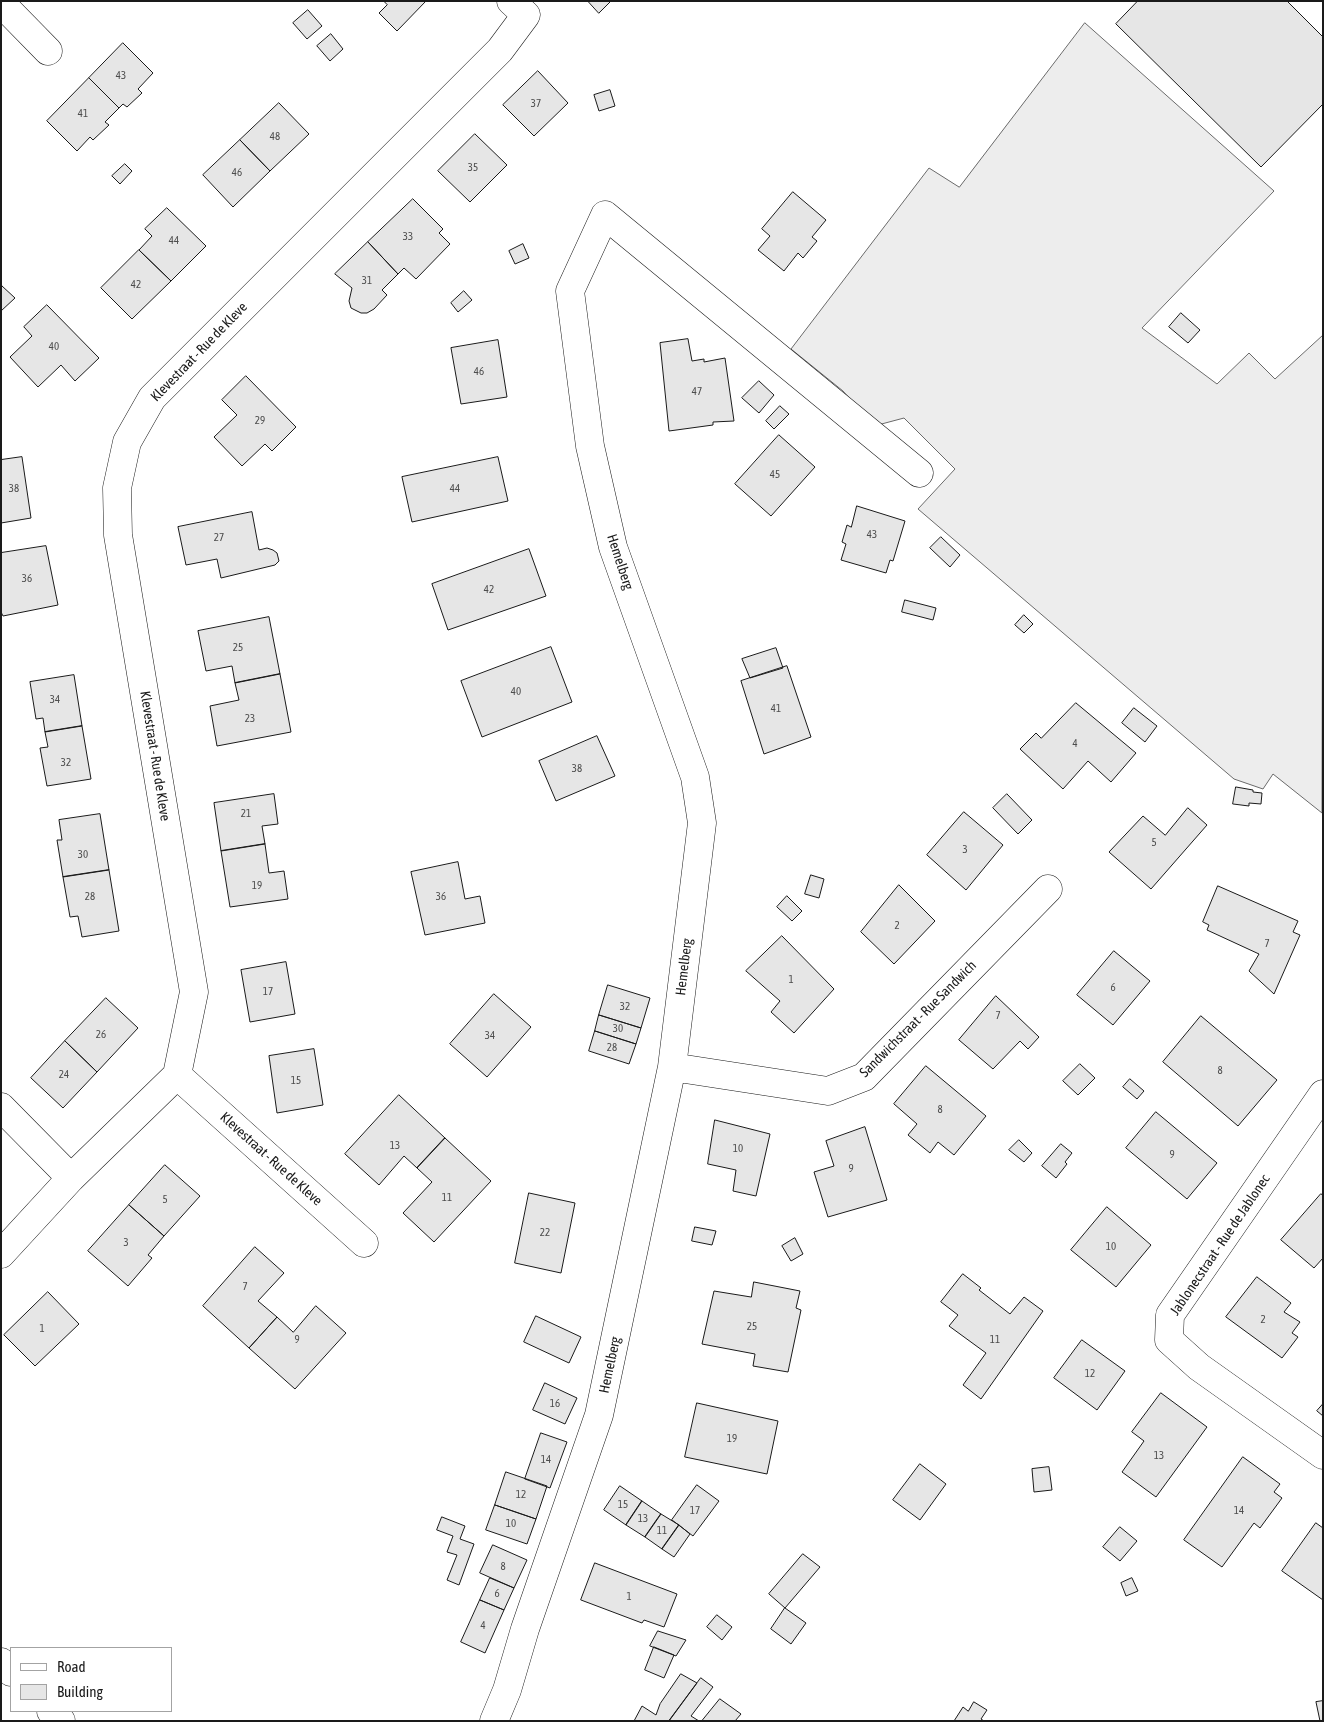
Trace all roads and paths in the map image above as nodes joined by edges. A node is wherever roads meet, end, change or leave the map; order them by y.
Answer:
1 (511, 1) edge
2 (1, 3) edge
3 (48, 51) dead end
4 (919, 473) dead end
5 (1048, 889) dead end
6 (672, 1067) junction
7 (178, 1075) junction
8 (1323, 1094) edge
9 (1, 1107) edge
10 (71, 1178) junction
11 (364, 1243) dead end
12 (1, 1254) edge
13 (1323, 1455) edge
14 (1, 1662) edge
15 (10, 1671) edge
16 (52, 1712) edge
17 (61, 1721) edge
18 (494, 1721) edge

1 - 7 street, Klevestraat - Rue de Kleve
2 - 3 street
4 - 6 street, Hemelberg
5 - 6 street, Sandwichstraat - Rue Sandwich
6 - 18 street, Hemelberg
7 - 10 street
7 - 11 street, Klevestraat - Rue de Kleve
8 - 13 street, Jablonecstraat - Rue de Jablonec
9 - 10 street
10 - 12 street
14 - 15 street
16 - 17 street

